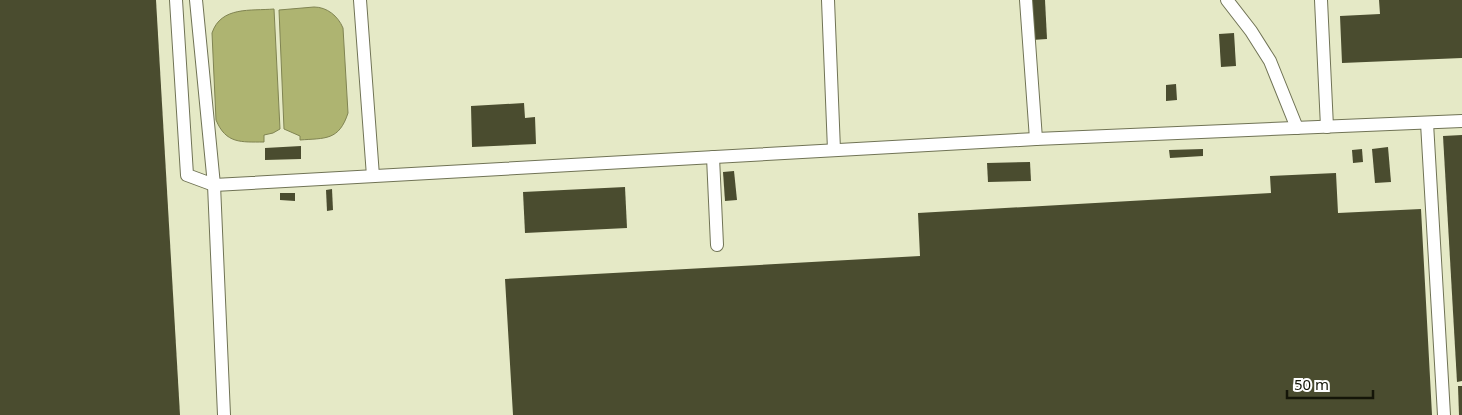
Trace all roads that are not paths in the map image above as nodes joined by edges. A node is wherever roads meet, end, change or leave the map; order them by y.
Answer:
1 (176, 0) edge
2 (196, 0) edge
3 (360, 0) edge
4 (828, 0) edge
5 (1026, 0) edge
6 (1227, 0) edge
7 (1321, 0) edge
8 (1462, 121) edge
9 (1427, 123) junction
10 (1328, 127) junction
11 (1297, 128) junction
12 (1036, 139) junction
13 (834, 150) junction
14 (713, 157) junction
15 (373, 176) junction
16 (214, 186) junction
17 (717, 245) dead end
18 (224, 415) edge
19 (1444, 415) edge

1 - 16 lane
2 - 16 lane
3 - 15 lane
4 - 13 lane
5 - 12 lane
6 - 11 lane
7 - 10 lane
8 - 9 lane
9 - 10 lane
9 - 19 lane
10 - 11 lane
11 - 12 lane
12 - 13 lane
13 - 14 lane
14 - 15 lane
14 - 17 lane
15 - 16 lane
16 - 18 lane

